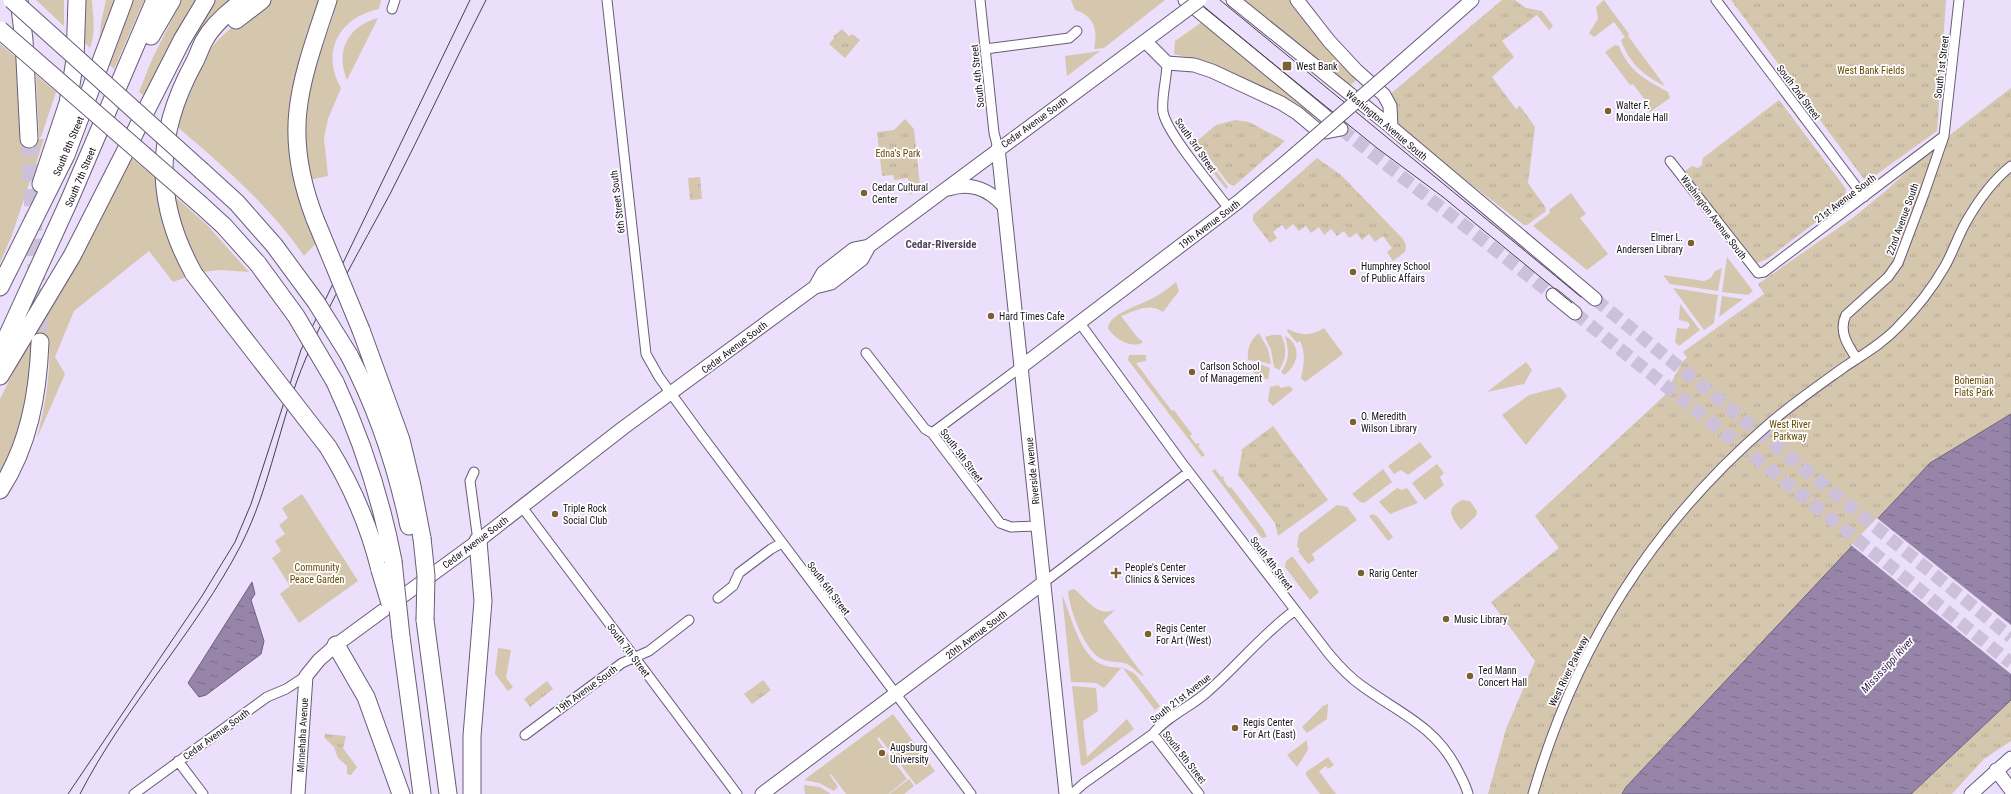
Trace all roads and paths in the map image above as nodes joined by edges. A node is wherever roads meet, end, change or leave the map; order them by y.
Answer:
1 (12, 0) edge
2 (19, 0) edge
3 (76, 0) edge
4 (124, 0) edge
5 (156, 0) edge
6 (172, 0) edge
7 (206, 0) edge
8 (244, 0) edge
9 (262, 0) edge
10 (328, 0) edge
11 (607, 0) edge
12 (980, 0) edge
13 (1185, 0) edge
14 (1200, 0) edge
15 (1233, 0) edge
16 (1296, 0) edge
17 (1472, 0) edge
18 (1716, 0) edge
19 (1959, 0) edge
20 (0, 30) edge
21 (1077, 31) dead end
22 (1145, 41) junction
23 (985, 49) junction
24 (199, 54) junction
25 (1167, 63) junction
26 (1391, 127) junction
27 (1944, 136) junction
28 (29, 138) tunnel mouth
29 (998, 148) junction
30 (1670, 161) dead end
31 (2011, 166) edge
32 (942, 191) junction
33 (1864, 197) junction
34 (69, 201) junction
35 (1003, 205) junction
36 (1229, 209) junction
37 (14, 258) junction
38 (1758, 273) joint
39 (0, 287) edge
40 (1553, 296) tunnel mouth
41 (1595, 299) tunnel mouth
42 (1575, 313) tunnel mouth
43 (1079, 322) junction
44 (40, 342) tunnel mouth
45 (0, 352) edge
46 (866, 353) dead end
47 (1857, 359) junction
48 (1020, 367) junction
49 (0, 376) edge
50 (671, 394) junction
51 (932, 433) junction
52 (474, 472) dead end
53 (1189, 472) junction
54 (0, 490) edge
55 (522, 507) junction
56 (1038, 526) junction
57 (478, 541) junction
58 (418, 542) junction
59 (782, 543) junction
60 (386, 565) junction
61 (1043, 584) junction
62 (718, 598) dead end
63 (1294, 611) junction
64 (689, 620) dead end
65 (336, 645) junction
66 (634, 657) junction
67 (306, 676) junction
68 (895, 694) junction
69 (1153, 734) junction
70 (524, 735) dead end
71 (2011, 758) edge
72 (178, 761) junction
73 (1996, 770) junction
74 (2011, 790) edge
75 (134, 794) edge
76 (203, 794) edge
77 (298, 794) edge
78 (401, 794) edge
79 (422, 794) edge
80 (448, 794) edge
81 (472, 794) edge
82 (737, 794) edge
83 (762, 794) edge
84 (971, 794) edge
85 (1066, 794) edge
86 (1072, 794) edge
87 (1199, 794) edge
88 (1468, 794) edge
89 (1532, 794) edge
90 (1972, 794) edge

1 - 58 highway, bridge
2 - 28 highway
3 - 37 highway
4 - 37 highway, South 8th Street
5 - 34 highway, South 7th Street
6 - 34 highway
7 - 49 highway
8 - 24 highway
9 - 24 highway
10 - 58 highway, bridge
11 - 50 street, 6th Street South
12 - 23 street, South 4th Street
13 - 25 street
14 - 22 street, Cedar Avenue South, bridge
15 - 26 street, Washington Avenue South
16 - 26 street
17 - 36 street, 19th Avenue South, bridge
18 - 33 street, South 2nd Street
19 - 27 street, South 1st Street
20 - 60 highway, bridge
21 - 23 street
22 - 25 street
22 - 29 street, Cedar Avenue South
23 - 29 street, South 4th Street
24 - 60 highway, bridge
25 - 36 street, South 3rd Street
26 - 41 street, Washington Avenue South
27 - 33 street, 21st Avenue South
27 - 47 street, 22nd Avenue South
29 - 32 street, Cedar Avenue South
29 - 35 street, Riverside Avenue
30 - 38 street, Washington Avenue South
31 - 47 street, West River Parkway
32 - 35 street
32 - 50 street, Cedar Avenue South
33 - 38 street, 21st Avenue South
34 - 45 highway, South 7th Street
35 - 48 street, Riverside Avenue
36 - 43 street, 19th Avenue South
37 - 39 highway, South 8th Street
40 - 42 street
43 - 48 street, 19th Avenue South
43 - 53 street, South 4th Street
44 - 54 highway
46 - 51 street, South 5th Street
47 - 89 street, West River Parkway
48 - 51 street, 19th Avenue South
48 - 56 street, Riverside Avenue
50 - 55 street, Cedar Avenue South
50 - 59 street, South 6th Street
51 - 56 street, South 5th Street
52 - 57 street
53 - 61 street, 20th Avenue South
53 - 63 street, South 4th Street
55 - 57 street, Cedar Avenue South
55 - 66 street, South 7th Street
56 - 61 street, Riverside Avenue
57 - 65 street, Cedar Avenue South
57 - 81 highway
58 - 80 highway, bridge
59 - 62 street
59 - 68 street, South 6th Street
60 - 79 highway, bridge
61 - 68 street, 20th Avenue South
61 - 85 street, Riverside Avenue
63 - 69 street, South 21st Avenue
63 - 88 street, South 4th Street
64 - 66 street, 19th Avenue South
65 - 67 street, Cedar Avenue South
65 - 78 highway
66 - 70 street, 19th Avenue South
66 - 82 street, South 7th Street
67 - 72 street, Cedar Avenue South
67 - 77 street, Minnehaha Avenue
68 - 83 street, 20th Avenue South
68 - 84 street, South 6th Street
69 - 86 street, South 21st Avenue
69 - 87 street, South 5th Street
71 - 73 street
72 - 75 street, Cedar Avenue South
72 - 76 street
73 - 74 street
73 - 90 street

